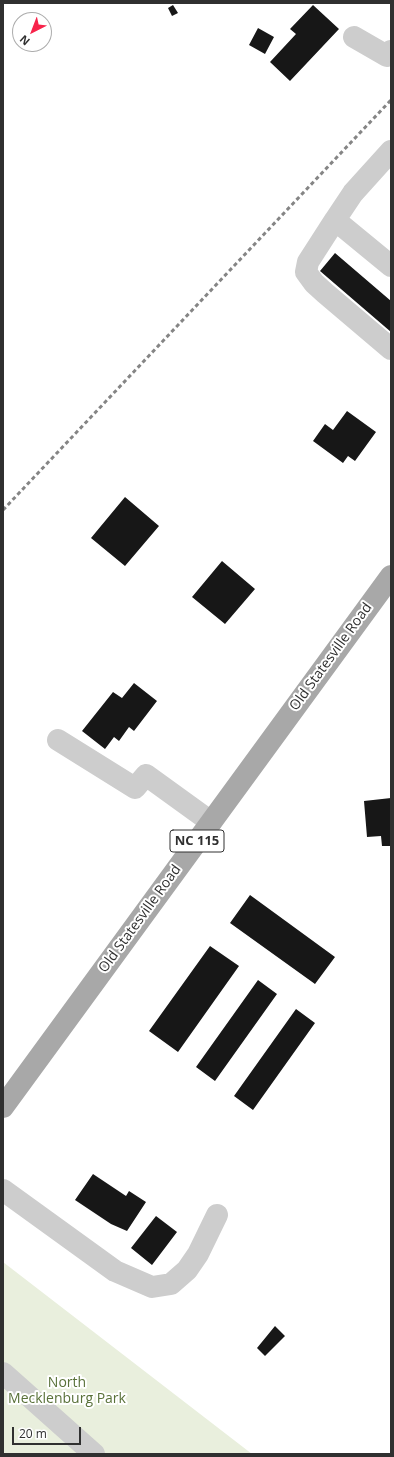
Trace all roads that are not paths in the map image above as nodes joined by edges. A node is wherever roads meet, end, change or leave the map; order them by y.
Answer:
1 (354, 37) dead end
2 (391, 51) edge
3 (391, 151) edge
4 (335, 220) junction
5 (391, 266) edge
6 (391, 349) edge
7 (391, 576) edge
8 (58, 740) dead end
9 (211, 822) junction
10 (3, 1107) edge
11 (3, 1190) edge
12 (217, 1215) dead end
13 (3, 1373) edge
14 (94, 1454) edge

1 - 2 lane
3 - 4 lane
4 - 5 lane
4 - 6 lane
7 - 9 main road, Old Statesville Road / NC 115
8 - 9 lane
9 - 10 main road, Old Statesville Road / NC 115
11 - 12 lane
13 - 14 lane

